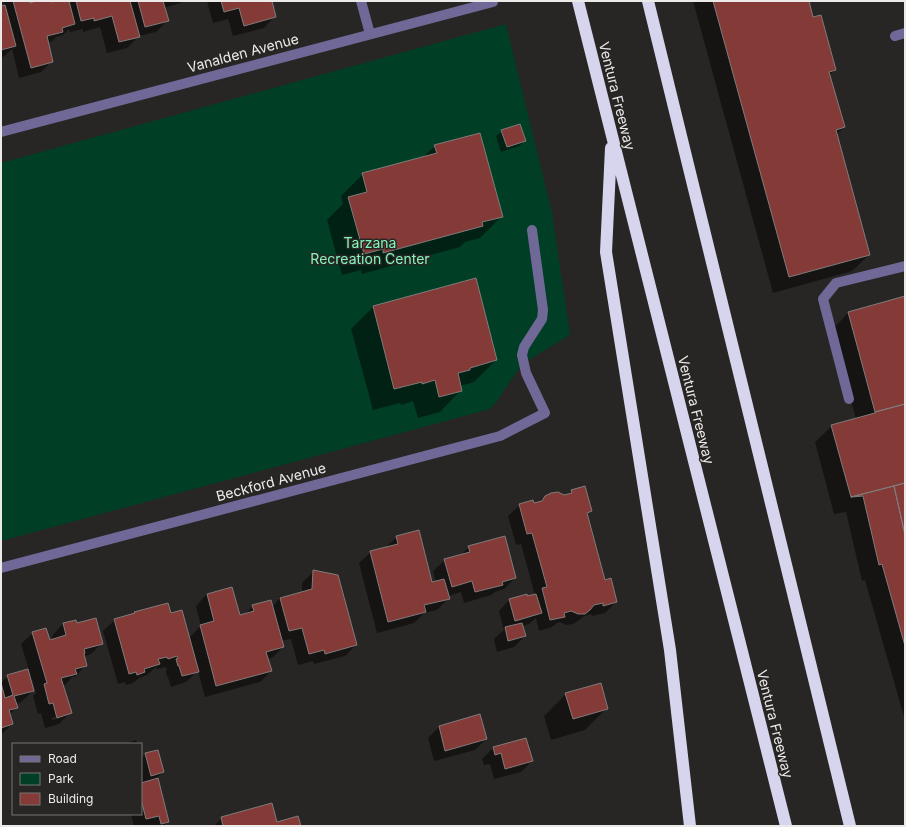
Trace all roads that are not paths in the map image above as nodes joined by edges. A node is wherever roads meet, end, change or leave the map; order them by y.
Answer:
1 (361, 1) edge
2 (578, 1) edge
3 (648, 1) edge
4 (493, 2) edge
5 (370, 34) junction
6 (1, 132) edge
7 (611, 135) junction
8 (532, 230) dead end
9 (905, 266) edge
10 (849, 399) dead end
11 (1, 568) edge
12 (690, 826) edge
13 (786, 826) edge
14 (850, 826) edge

1 - 5 street
2 - 7 highway, Ventura Freeway
3 - 14 highway
4 - 5 street, Vanalden Avenue
5 - 6 street, Vanalden Avenue
7 - 12 highway
7 - 13 highway, Ventura Freeway
8 - 11 street, Beckford Avenue
9 - 10 street

